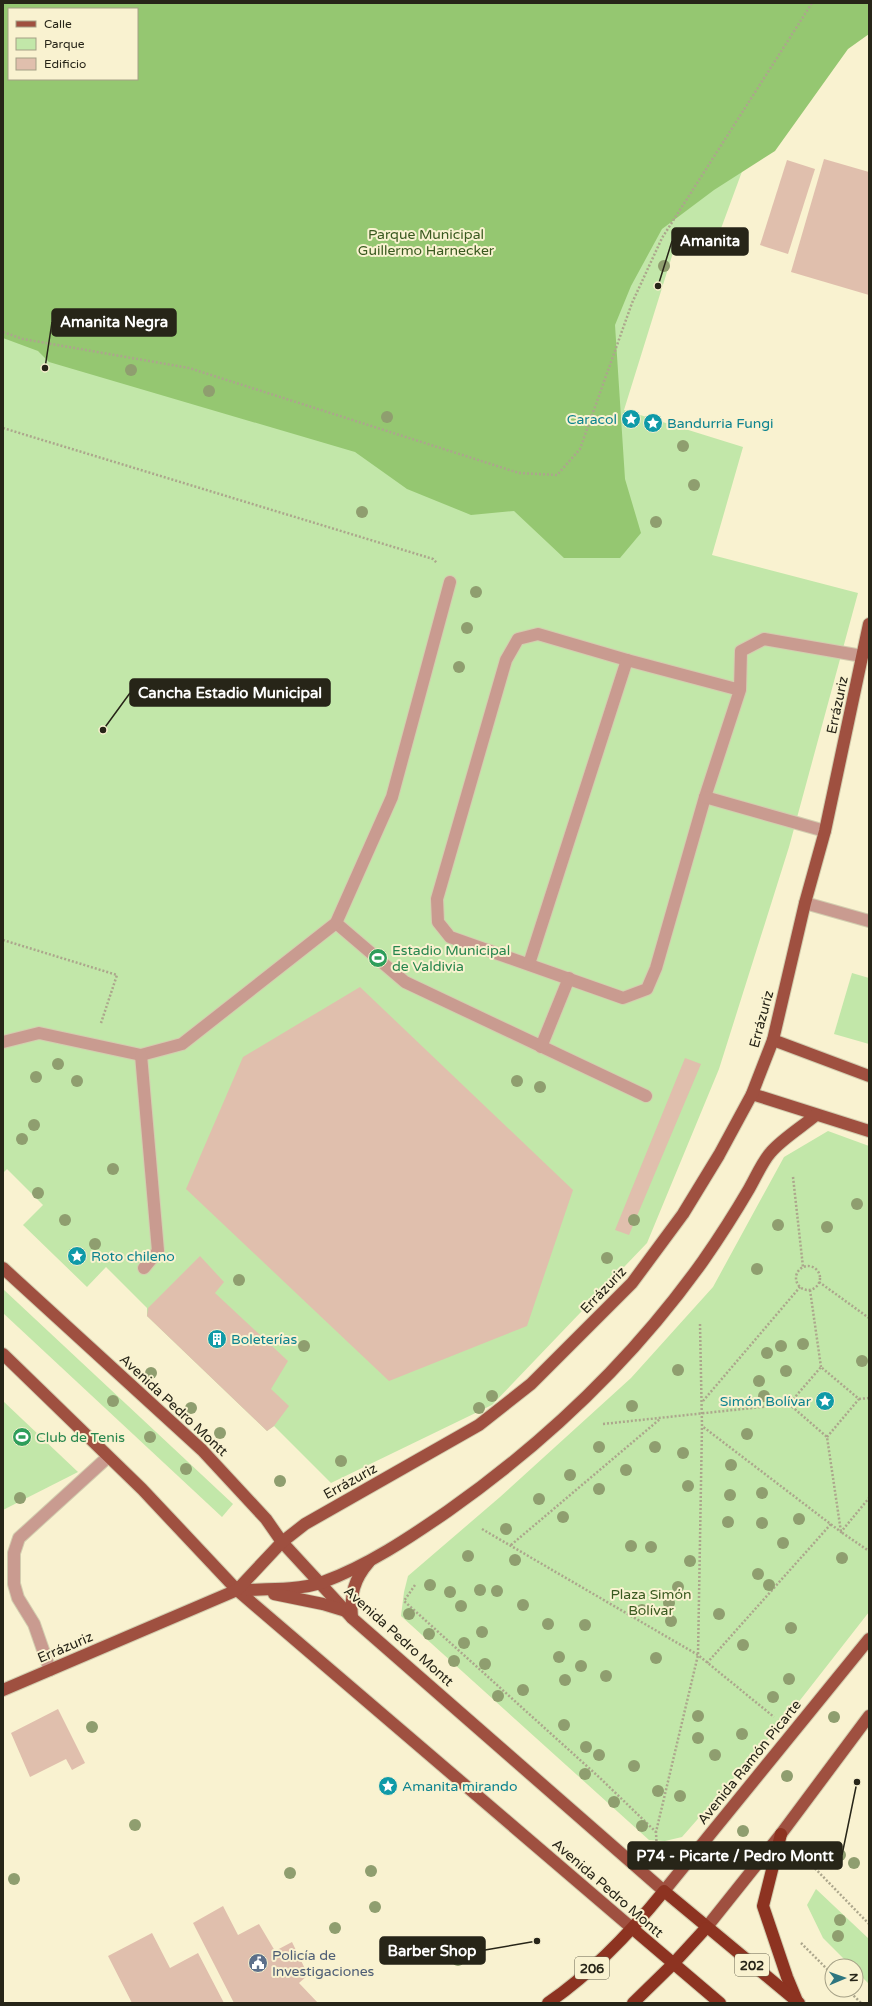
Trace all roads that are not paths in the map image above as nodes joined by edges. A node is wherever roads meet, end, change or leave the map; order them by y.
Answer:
1 (450, 582) road end
2 (869, 624) edge
3 (862, 656) junction
4 (627, 660) junction
5 (740, 690) junction
6 (705, 797) junction
7 (825, 831) junction
8 (806, 903) junction
9 (869, 921) edge
10 (336, 923) junction
11 (529, 964) junction
12 (569, 978) junction
13 (773, 1040) junction
14 (3, 1042) edge
15 (542, 1047) junction
16 (141, 1055) junction
17 (869, 1076) edge
18 (752, 1094) junction
19 (646, 1096) dead end
20 (816, 1115) junction
21 (869, 1131) edge
22 (3, 1268) edge
23 (144, 1268) dead end
24 (3, 1354) edge
25 (108, 1457) junction
26 (282, 1542) junction
27 (370, 1560) junction
28 (321, 1583) junction
29 (237, 1590) junction
30 (349, 1615) junction
31 (869, 1639) edge
32 (50, 1670) junction
33 (3, 1690) edge
34 (869, 1716) edge
35 (781, 1834) junction
36 (664, 1891) junction
37 (706, 1928) junction
38 (633, 1929) junction
39 (673, 1964) junction
40 (798, 2002) edge
41 (548, 2003) edge
42 (633, 2003) edge
43 (720, 2003) edge

1 - 10 lane
2 - 3 main road, Errázuriz
3 - 5 lane
3 - 7 main road, Errázuriz
4 - 5 lane
4 - 11 lane
4 - 11 lane
5 - 6 lane
6 - 7 lane
6 - 12 lane
7 - 8 main road, Errázuriz
8 - 9 lane
8 - 13 main road, Errázuriz
10 - 15 lane
10 - 16 lane
11 - 12 lane
12 - 15 lane
13 - 17 main road
13 - 18 main road, Errázuriz
14 - 16 lane
15 - 19 lane
16 - 23 lane
18 - 20 main road
18 - 26 main road, Errázuriz
20 - 21 main road
20 - 27 main road
22 - 26 main road, Avenida Pedro Montt
24 - 25 main road, Avenida Pedro Montt
25 - 29 main road, Avenida Pedro Montt
25 - 32 lane
26 - 28 main road, Avenida Pedro Montt
26 - 29 main road, Errázuriz
27 - 28 main road
27 - 30 main road
28 - 29 main road
28 - 30 main road, Avenida Pedro Montt
29 - 30 main road
29 - 32 main road, Errázuriz
29 - 38 main road, Avenida Pedro Montt
30 - 36 main road, Avenida Pedro Montt
31 - 36 main road, Avenida Ramón Picarte
32 - 33 main road, Errázuriz
34 - 35 main road
35 - 37 main road
35 - 40 highway
36 - 37 highway, Avenida Pedro Montt / 202
36 - 38 highway, Avenida Ramón Picarte / 206
37 - 39 highway
37 - 40 highway, Avenida Pedro Montt / 202
38 - 39 highway, Avenida Pedro Montt
38 - 41 highway, Avenida Ramón Picarte / 206
39 - 42 highway
39 - 43 highway, Avenida Pedro Montt

